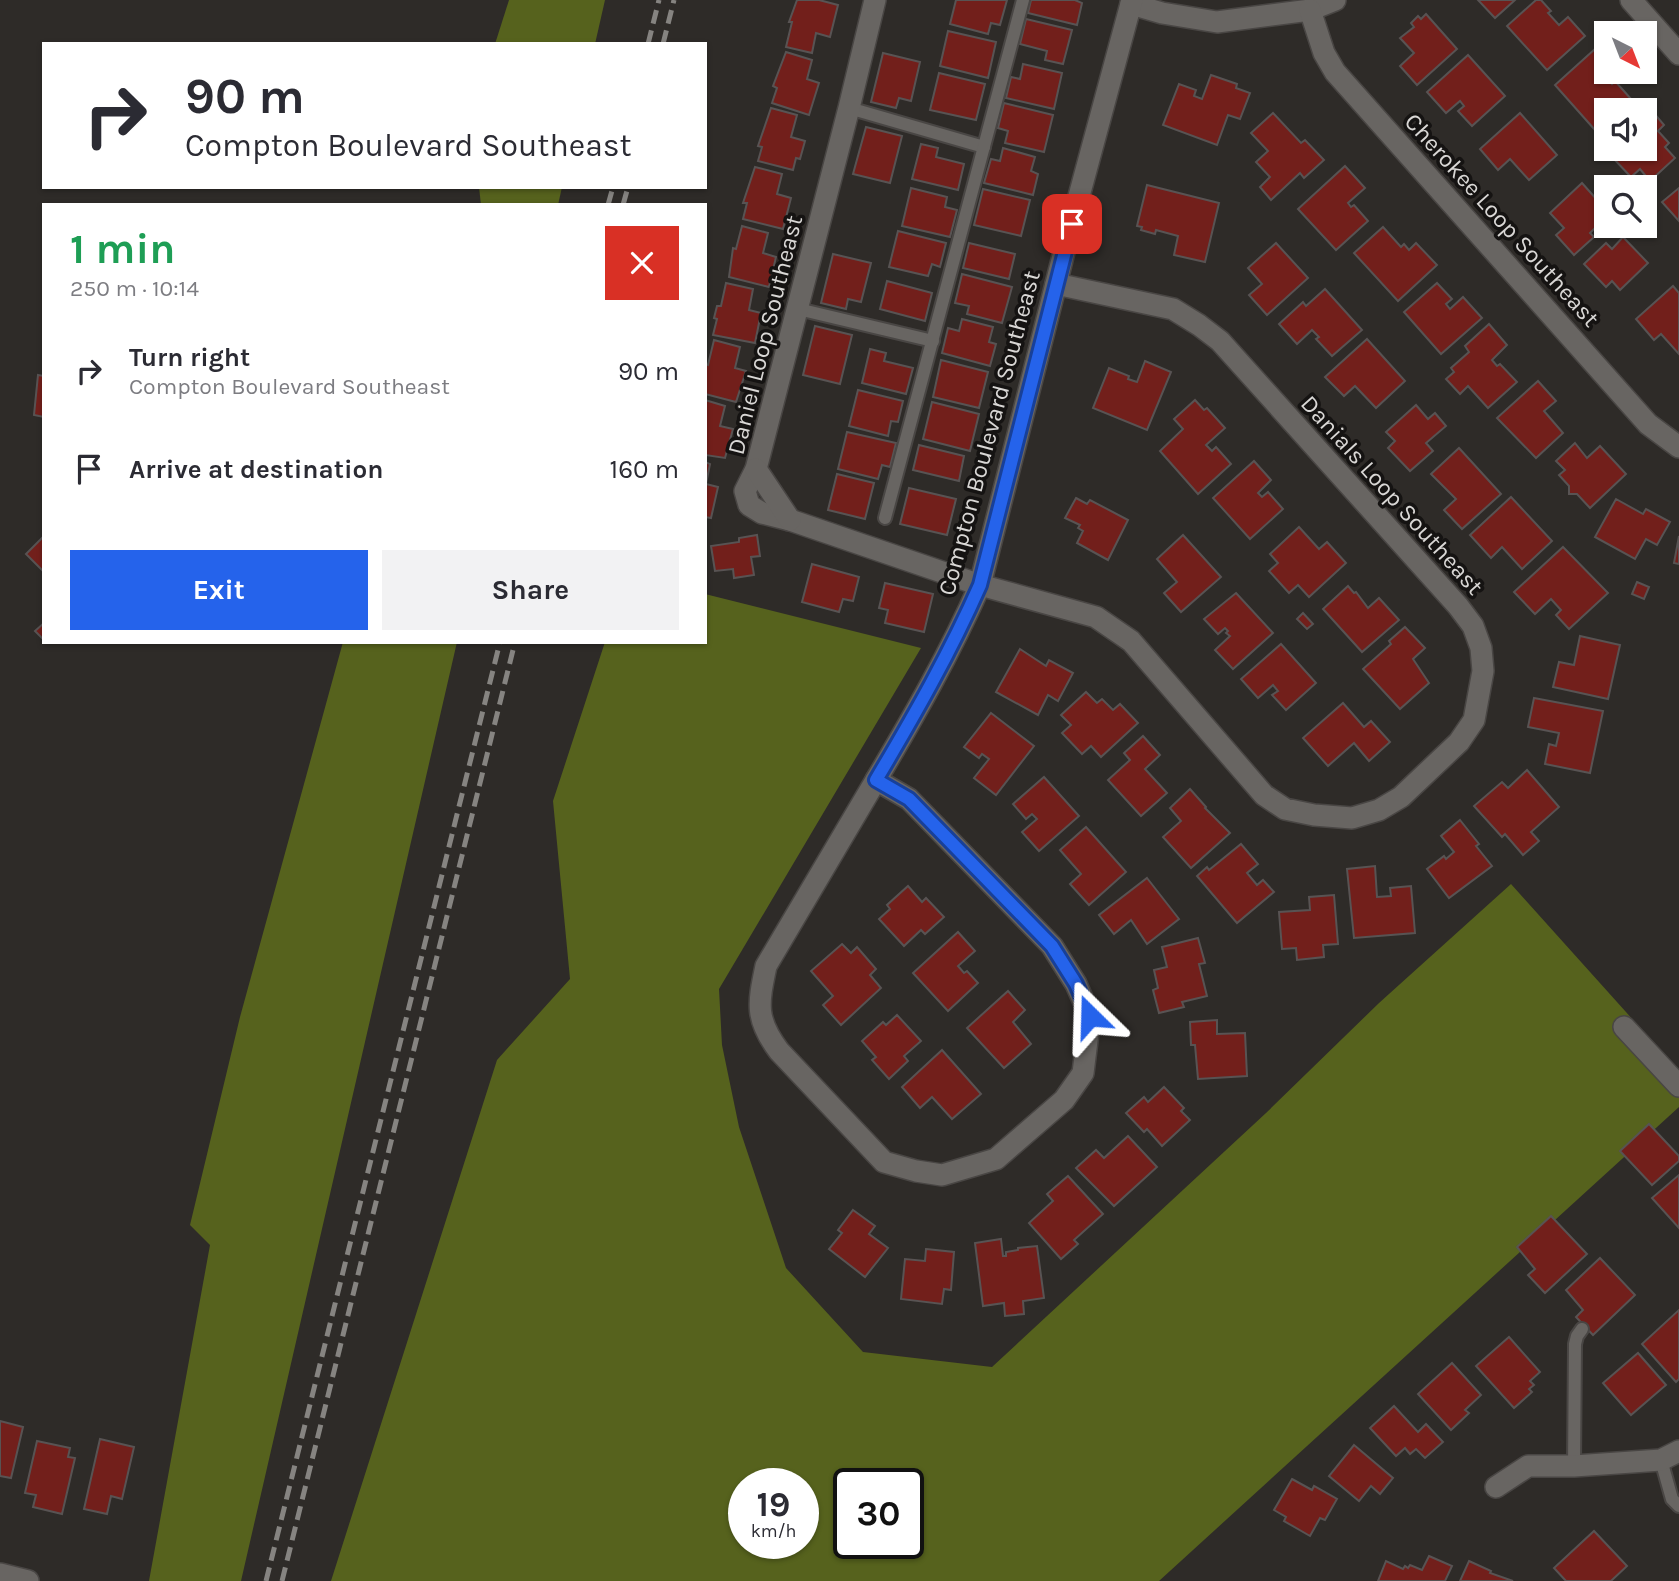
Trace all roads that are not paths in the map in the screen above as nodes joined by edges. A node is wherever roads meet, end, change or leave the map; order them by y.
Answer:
1 (875, 0) edge
2 (1023, 0) edge
3 (1335, 0) edge
4 (1631, 0) edge
5 (1131, 2) edge
6 (1310, 10) junction
7 (1679, 54) edge
8 (849, 108) junction
9 (984, 147) junction
10 (1056, 284) junction
11 (798, 309) junction
12 (933, 341) junction
13 (1679, 447) edge
14 (885, 518) dead end
15 (980, 585) junction
16 (876, 780) junction
17 (1624, 1027) dead end
18 (1679, 1086) edge
19 (1582, 1329) dead end
20 (1670, 1455) edge
21 (1574, 1466) junction
22 (1496, 1487) dead end
23 (1679, 1506) edge
24 (0, 1574) edge
25 (28, 1581) edge

1 - 8 street, Daniel Loop Southeast
2 - 9 lane
3 - 6 street
4 - 7 street
5 - 6 street
5 - 10 street, Compton Boulevard Southeast
6 - 13 street, Cherokee Loop Southeast
8 - 9 lane
8 - 11 street, Daniel Loop Southeast
9 - 12 lane
10 - 15 street, Compton Boulevard Southeast
10 - 15 street, Danials Loop Southeast
11 - 12 lane
11 - 15 street, Daniel Loop Southeast
12 - 14 lane
15 - 16 street, Compton Boulevard Southeast
16 - 16 street, Compton Boulevard Southeast
17 - 18 street
19 - 21 lane
20 - 21 street
20 - 23 lane
21 - 22 street
24 - 25 street

